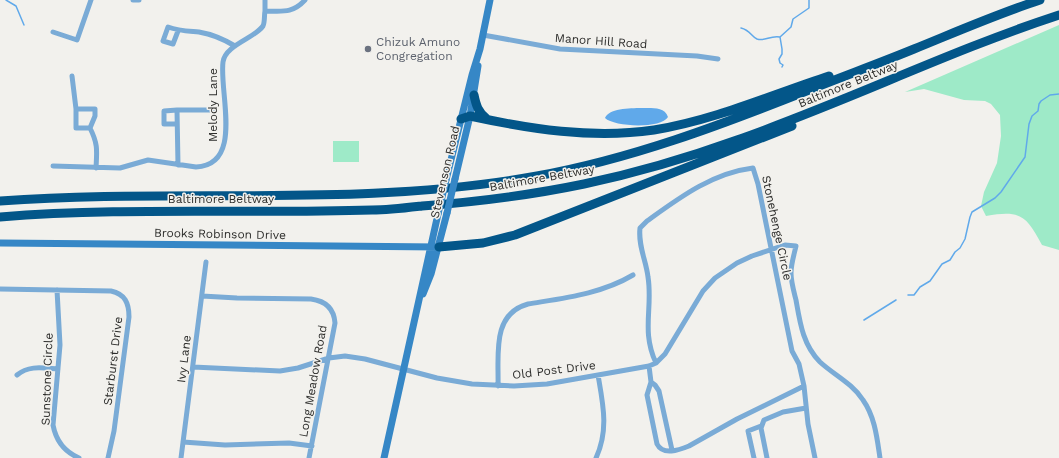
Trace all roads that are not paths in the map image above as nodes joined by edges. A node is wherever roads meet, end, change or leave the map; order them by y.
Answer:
1 (91, 0) edge
2 (133, 0) edge
3 (139, 0) edge
4 (265, 0) edge
5 (305, 0) edge
6 (490, 0) edge
7 (1040, 0) edge
8 (265, 11) junction
9 (1059, 16) edge
10 (178, 31) dead end
11 (53, 32) dead end
12 (483, 35) junction
13 (235, 46) junction
14 (480, 49) junction
15 (912, 50) junction
16 (718, 59) dead end
17 (940, 60) junction
18 (72, 76) dead end
19 (474, 95) junction
20 (76, 109) junction
21 (177, 110) junction
22 (214, 110) dead end
23 (470, 116) junction
24 (461, 119) junction
25 (488, 120) junction
26 (178, 124) junction
27 (90, 128) junction
28 (178, 165) junction
29 (54, 166) dead end
30 (96, 168) junction
31 (0, 201) edge
32 (0, 217) edge
33 (0, 243) edge
34 (435, 247) junction
35 (772, 249) junction
36 (206, 262) dead end
37 (633, 275) dead end
38 (0, 289) edge
39 (57, 290) junction
40 (202, 296) junction
41 (329, 358) junction
42 (656, 362) junction
43 (649, 366) junction
44 (193, 367) junction
45 (58, 369) junction
46 (404, 370) junction
47 (17, 375) dead end
48 (598, 375) junction
49 (651, 382) junction
50 (498, 386) junction
51 (804, 386) junction
52 (806, 408) junction
53 (761, 426) junction
54 (183, 442) junction
55 (312, 446) junction
56 (672, 450) junction
57 (80, 458) edge
58 (108, 458) edge
59 (181, 458) edge
60 (309, 458) edge
61 (384, 458) edge
62 (596, 458) edge
63 (754, 458) edge
64 (767, 458) edge
65 (815, 458) edge
66 (880, 458) edge

1 - 11 street
2 - 3 street
4 - 8 street, Melody Lane
5 - 8 street
6 - 12 main road, Stevenson Road
7 - 15 highway, Baltimore Beltway
8 - 13 street, Melody Lane
9 - 17 highway, Baltimore Beltway
10 - 13 street
12 - 14 main road, Stevenson Road
12 - 16 street, Manor Hill Road
13 - 28 street, Melody Lane
14 - 19 main road, Stevenson Road
14 - 24 main road, Stevenson Road
15 - 25 highway
15 - 31 highway, Baltimore Beltway
17 - 32 highway, Baltimore Beltway
17 - 34 highway
18 - 20 street
19 - 23 main road, Stevenson Road
19 - 25 highway
20 - 27 street
20 - 27 street
21 - 22 street
21 - 26 street
21 - 26 street
23 - 24 highway
23 - 25 highway
23 - 34 main road, Stevenson Road, bridge
24 - 34 main road, Stevenson Road, bridge
26 - 28 street
27 - 30 street
28 - 30 street, Melody Lane
29 - 30 street, Melody Lane
33 - 34 main road, Brooks Robinson Drive
34 - 46 main road, Stevenson Road
35 - 42 street, Old Post Drive
35 - 42 street, Stonehenge Circle
35 - 51 street, Stonehenge Circle
35 - 66 street, Old Post Drive
36 - 40 street, Ivy Lane
37 - 50 street
38 - 39 street, Starburst Drive
39 - 45 street, Sunstone Circle
39 - 58 street, Starburst Drive
40 - 41 street, Long Meadow Road
40 - 44 street, Ivy Lane
41 - 44 street, Old Post Drive
41 - 46 street, Old Post Drive
41 - 55 street, Long Meadow Road
42 - 43 street, Old Post Drive
43 - 48 street, Old Post Drive
43 - 49 street
44 - 54 street, Ivy Lane
45 - 47 street
45 - 57 street, Sunstone Circle
46 - 50 street, Old Post Drive
46 - 61 main road, Stevenson Road
48 - 50 street, Old Post Drive
48 - 62 street
49 - 56 street
49 - 56 street
51 - 52 street, Stonehenge Circle
51 - 56 street
52 - 53 street
52 - 65 street, Stonehenge Circle
53 - 63 street
53 - 64 street
54 - 55 street
54 - 59 street, Ivy Lane
55 - 60 street, Long Meadow Road

